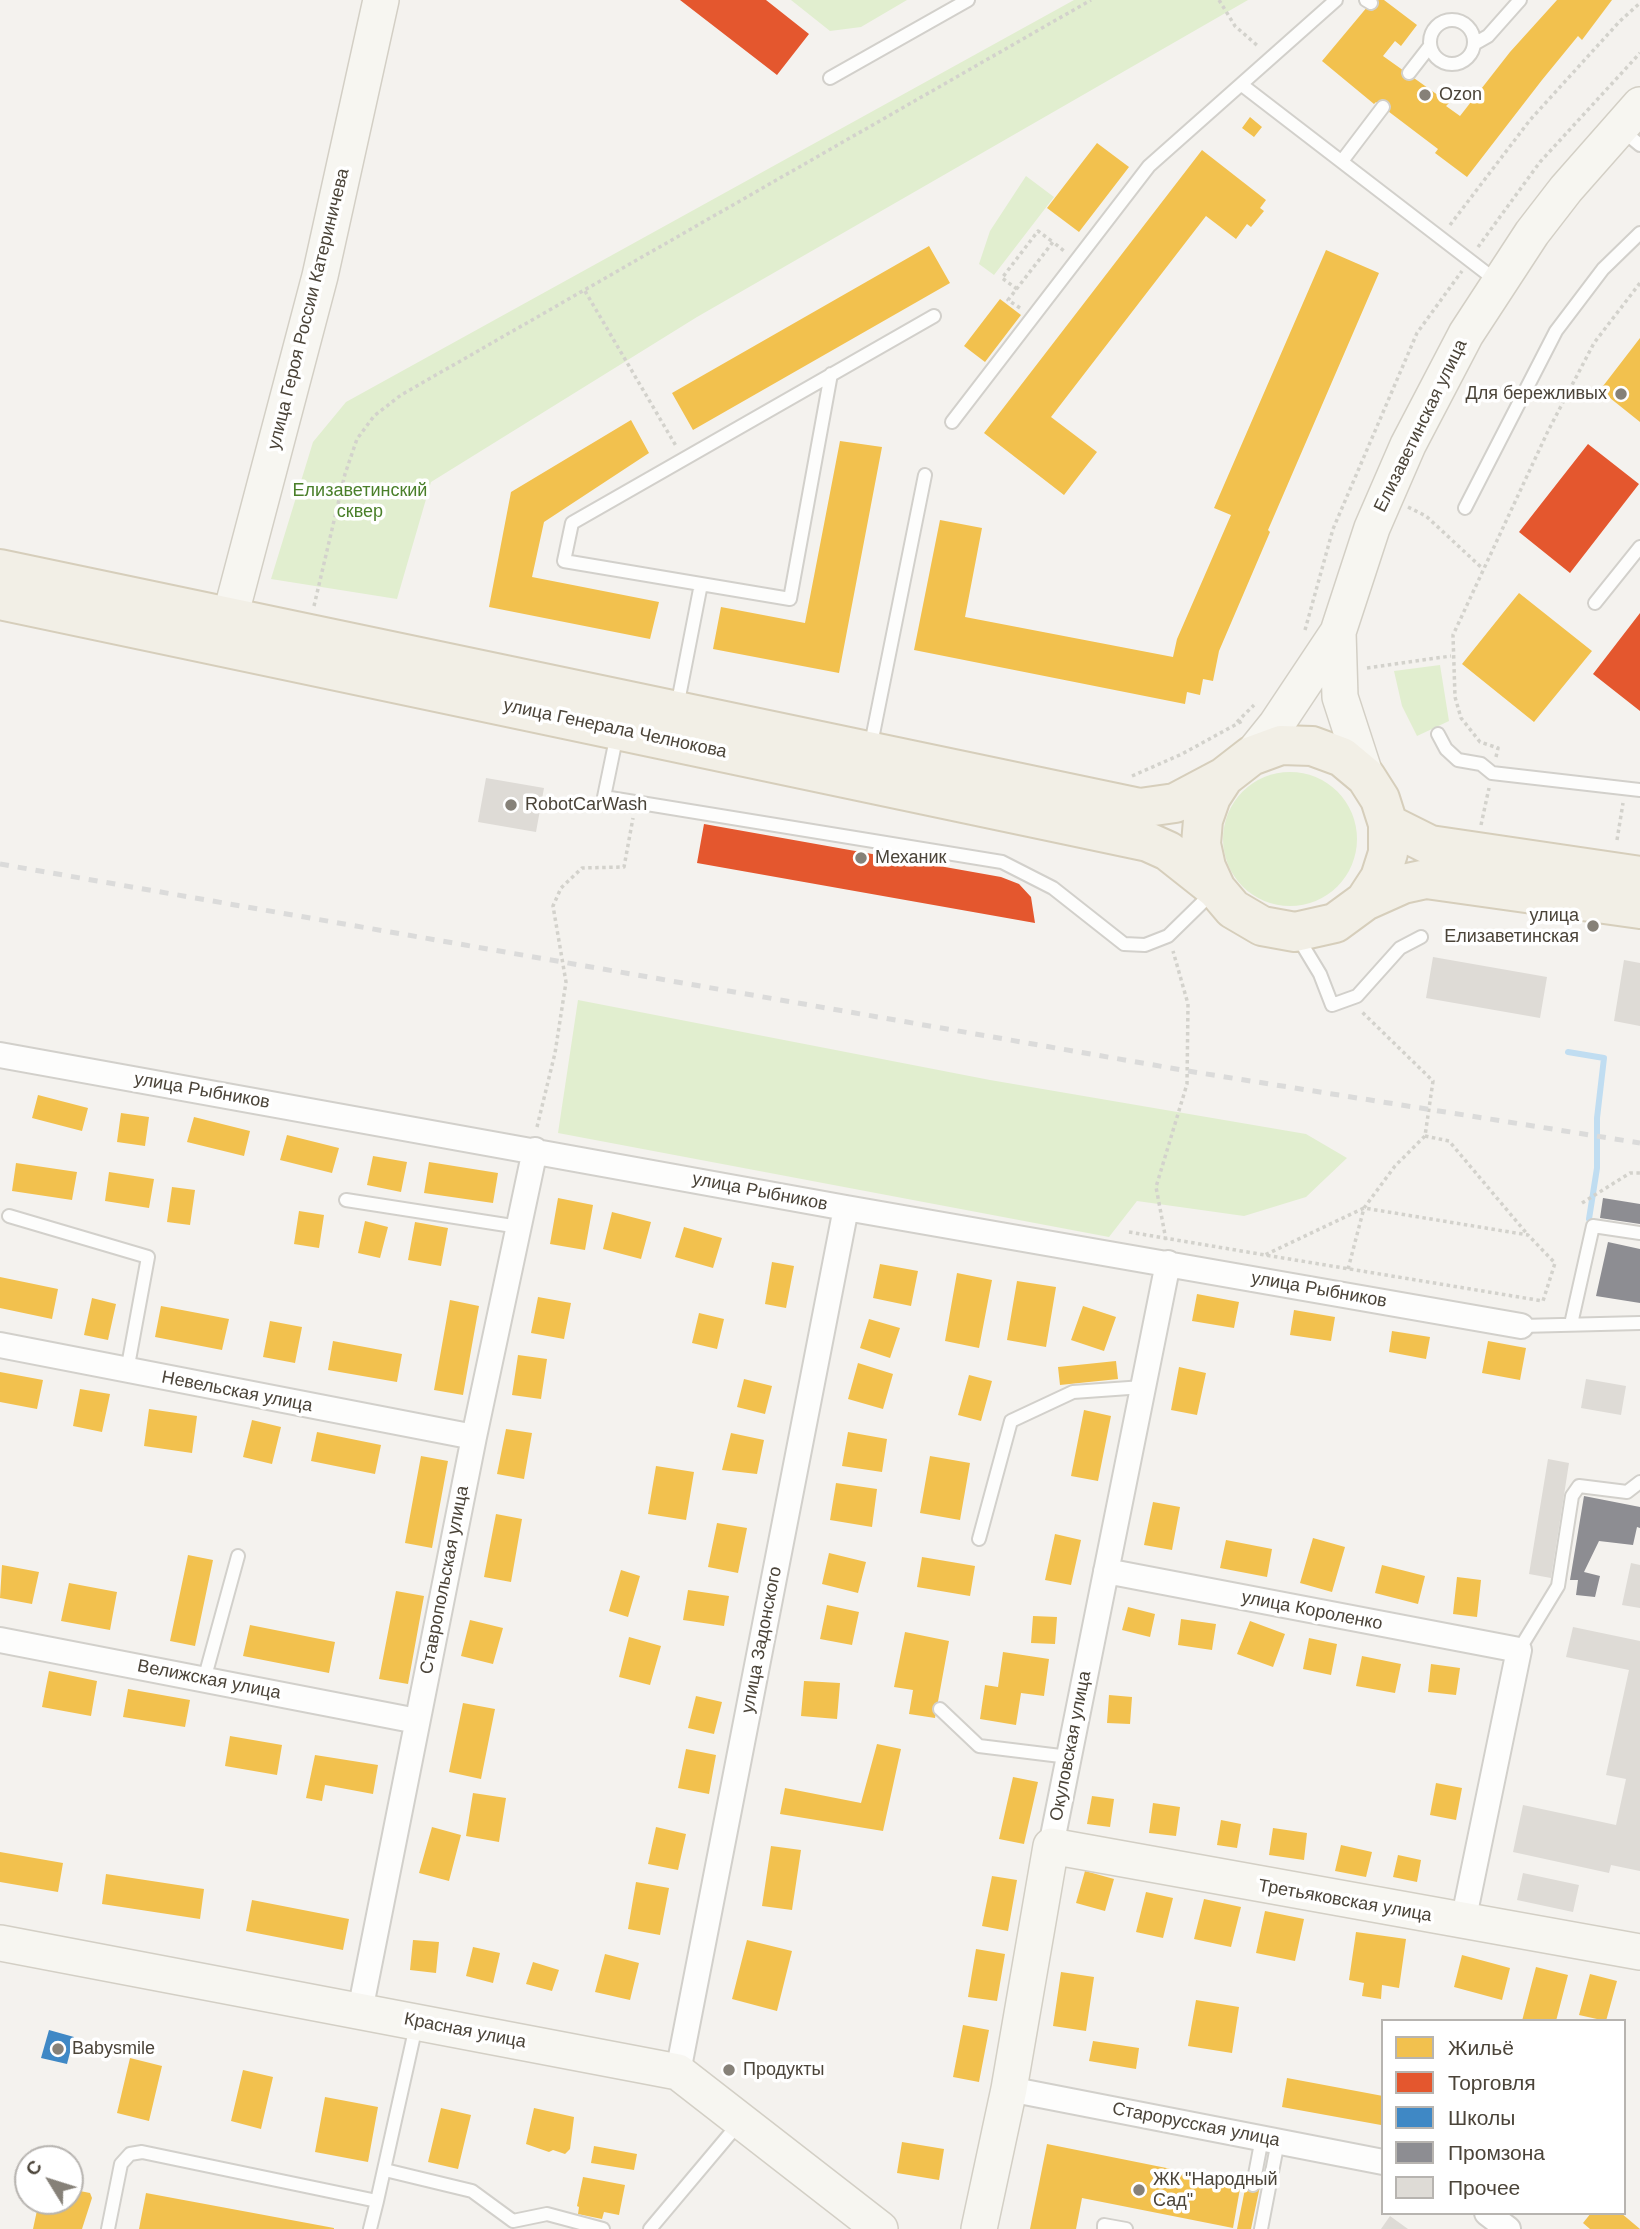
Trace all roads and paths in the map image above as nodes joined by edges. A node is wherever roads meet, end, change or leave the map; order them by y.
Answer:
1 (380, 0) edge
2 (968, 0) edge
3 (1091, 0) edge
4 (1219, 0) edge
5 (1336, 0) edge
6 (1520, 0) edge
7 (1640, 3) edge
8 (1474, 44) junction
9 (1430, 46) junction
10 (1273, 56) junction
11 (1409, 73) dead end
12 (830, 78) dead end
13 (1242, 85) junction
14 (1383, 107) dead end
15 (1633, 126) edge
16 (1342, 161) junction
17 (1640, 233) edge
18 (1441, 237) junction
19 (1053, 242) junction
20 (1076, 260) junction
21 (1499, 282) junction
22 (1640, 284) edge
23 (1017, 289) junction
24 (585, 291) junction
25 (934, 316) dead end
26 (1032, 318) junction
27 (831, 374) junction
28 (952, 422) dead end
29 (684, 459) junction
30 (925, 475) dead end
31 (1408, 507) dead end
32 (1465, 508) dead end
33 (1640, 547) edge
34 (1482, 568) junction
35 (0, 569) edge
36 (701, 584) junction
37 (0, 600) edge
38 (1595, 603) dead end
39 (314, 606) dead end
40 (230, 617) junction
41 (1338, 632) junction
42 (1451, 656) junction
43 (1362, 668) dead end
44 (676, 711) junction
45 (618, 730) junction
46 (1438, 734) dead end
47 (870, 752) junction
48 (1237, 766) junction
49 (1492, 773) junction
50 (1366, 777) junction
51 (1640, 790) edge
52 (636, 802) junction
53 (1621, 814) dead end
54 (1388, 824) junction
55 (1481, 827) dead end
56 (1617, 840) dead end
57 (1640, 876) edge
58 (1216, 889) junction
59 (1365, 901) junction
60 (1640, 909) edge
61 (1295, 932) junction
62 (1168, 936) junction
63 (1421, 937) dead end
64 (1349, 1000) junction
65 (0, 1055) edge
66 (1425, 1136) junction
67 (535, 1150) junction
68 (1640, 1172) edge
69 (346, 1200) dead end
70 (1582, 1203) dead end
71 (846, 1208) junction
72 (1364, 1208) junction
73 (9, 1216) dead end
74 (519, 1227) junction
75 (1129, 1232) dead end
76 (1640, 1233) edge
77 (1528, 1235) junction
78 (1165, 1238) junction
79 (1265, 1255) junction
80 (1168, 1263) junction
81 (1348, 1269) junction
82 (1640, 1323) edge
83 (1571, 1324) junction
84 (1521, 1326) joint
85 (0, 1345) edge
86 (127, 1371) junction
87 (1143, 1387) junction
88 (474, 1437) junction
89 (1640, 1482) edge
90 (979, 1539) dead end
91 (238, 1556) dead end
92 (1106, 1571) junction
93 (0, 1640) edge
94 (1519, 1650) junction
95 (204, 1679) junction
96 (940, 1709) dead end
97 (417, 1721) junction
98 (1069, 1757) junction
99 (1051, 1846) junction
100 (1463, 1922) junction
101 (0, 1943) edge
102 (1640, 1952) edge
103 (360, 2011) junction
104 (417, 2022) junction
105 (678, 2071) junction
106 (1009, 2089) junction
107 (741, 2121) junction
108 (1270, 2140) junction
109 (1381, 2162) edge
110 (385, 2170) junction
111 (1253, 2185) dead end
112 (377, 2201) junction
113 (1490, 2215) edge
114 (108, 2229) edge
115 (370, 2229) edge
116 (603, 2229) edge
117 (650, 2229) edge
118 (880, 2229) edge
119 (979, 2229) edge
120 (1104, 2229) edge
121 (1126, 2229) edge
122 (1261, 2229) edge
123 (1508, 2229) edge

1 - 40 street, улица Героя России Катериничева
2 - 12 lane
3 - 24 path
4 - 10 path
5 - 10 lane
6 - 8 lane
7 - 18 path
8 - 9 lane
8 - 9 lane
9 - 11 lane
10 - 13 lane
13 - 16 lane
13 - 20 lane
14 - 16 lane
15 - 21 street, Елизаветинская улица
16 - 18 lane
17 - 32 lane
18 - 21 lane
19 - 20 path
19 - 23 path
19 - 23 path
20 - 26 lane
21 - 41 street, Елизаветинская улица
22 - 34 path
23 - 26 path
24 - 29 path
24 - 39 path
25 - 27 lane
26 - 28 lane
27 - 29 lane
27 - 36 lane
29 - 36 lane
30 - 47 lane
31 - 34 path
33 - 38 lane
34 - 42 path
35 - 40 main road, улица Генерала Челнокова
36 - 44 lane
37 - 45 main road, улица Генерала Челнокова
40 - 44 main road, улица Генерала Челнокова
41 - 48 street, Елизаветинская улица
41 - 50 street, Елизаветинская улица
42 - 43 path
42 - 49 path
44 - 47 main road, улица Генерала Челнокова
45 - 52 lane
45 - 58 main road, улица Генерала Челнокова
46 - 49 lane
47 - 48 main road, улица Генерала Челнокова
48 - 50 main road, улица Генерала Челнокова
48 - 58 main road, улица Генерала Челнокова
49 - 51 lane
49 - 55 path
50 - 54 main road, улица Генерала Челнокова
52 - 62 lane
52 - 67 path
53 - 56 path
54 - 57 main road
54 - 59 main road, улица Генерала Челнокова
58 - 61 main road, улица Генерала Челнокова
58 - 62 lane
59 - 60 main road, улица Генерала Челнокова
59 - 61 main road, улица Генерала Челнокова
61 - 64 lane
62 - 78 path
63 - 64 lane
64 - 66 path
65 - 67 street, улица Рыбников
66 - 72 path
66 - 77 path
67 - 71 street, улица Рыбников
67 - 74 street, Ставропольская улица
68 - 70 path
69 - 74 lane
71 - 80 street, улица Рыбников
71 - 105 street, улица Задонского
72 - 77 path
72 - 79 path
72 - 81 path
73 - 86 lane
74 - 88 street, Ставропольская улица
75 - 78 path
76 - 83 lane
77 - 81 path
78 - 79 path
78 - 80 path
79 - 81 path
80 - 84 street, улица Рыбников
80 - 87 street, Окуловская улица
82 - 83 lane
83 - 84 lane
85 - 86 street, Невельская улица
86 - 88 street, Невельская улица
87 - 90 lane
87 - 92 street, Окуловская улица
88 - 97 street, Ставропольская улица
89 - 94 lane
91 - 95 lane
92 - 94 street, улица Короленко
92 - 98 street, Окуловская улица
93 - 95 street, Велижская улица
94 - 100 street
95 - 97 street, Велижская улица
96 - 98 lane
97 - 103 street, Ставропольская улица
98 - 99 street, Окуловская улица
99 - 100 street, Третьяковская улица
99 - 106 street, Окуловская улица
100 - 102 street, Третьяковская улица
101 - 103 street, Красная улица
103 - 104 street, Красная улица
104 - 105 street, Красная улица
104 - 110 lane
105 - 107 street, Красная улица
106 - 108 street, Старорусская улица
106 - 119 street, Окуловская улица
107 - 117 lane
107 - 118 street, Красная улица
108 - 109 street, Старорусская улица
108 - 111 lane
108 - 122 lane
110 - 112 lane
110 - 116 lane
112 - 114 lane
112 - 115 lane
113 - 123 street
120 - 121 lane

